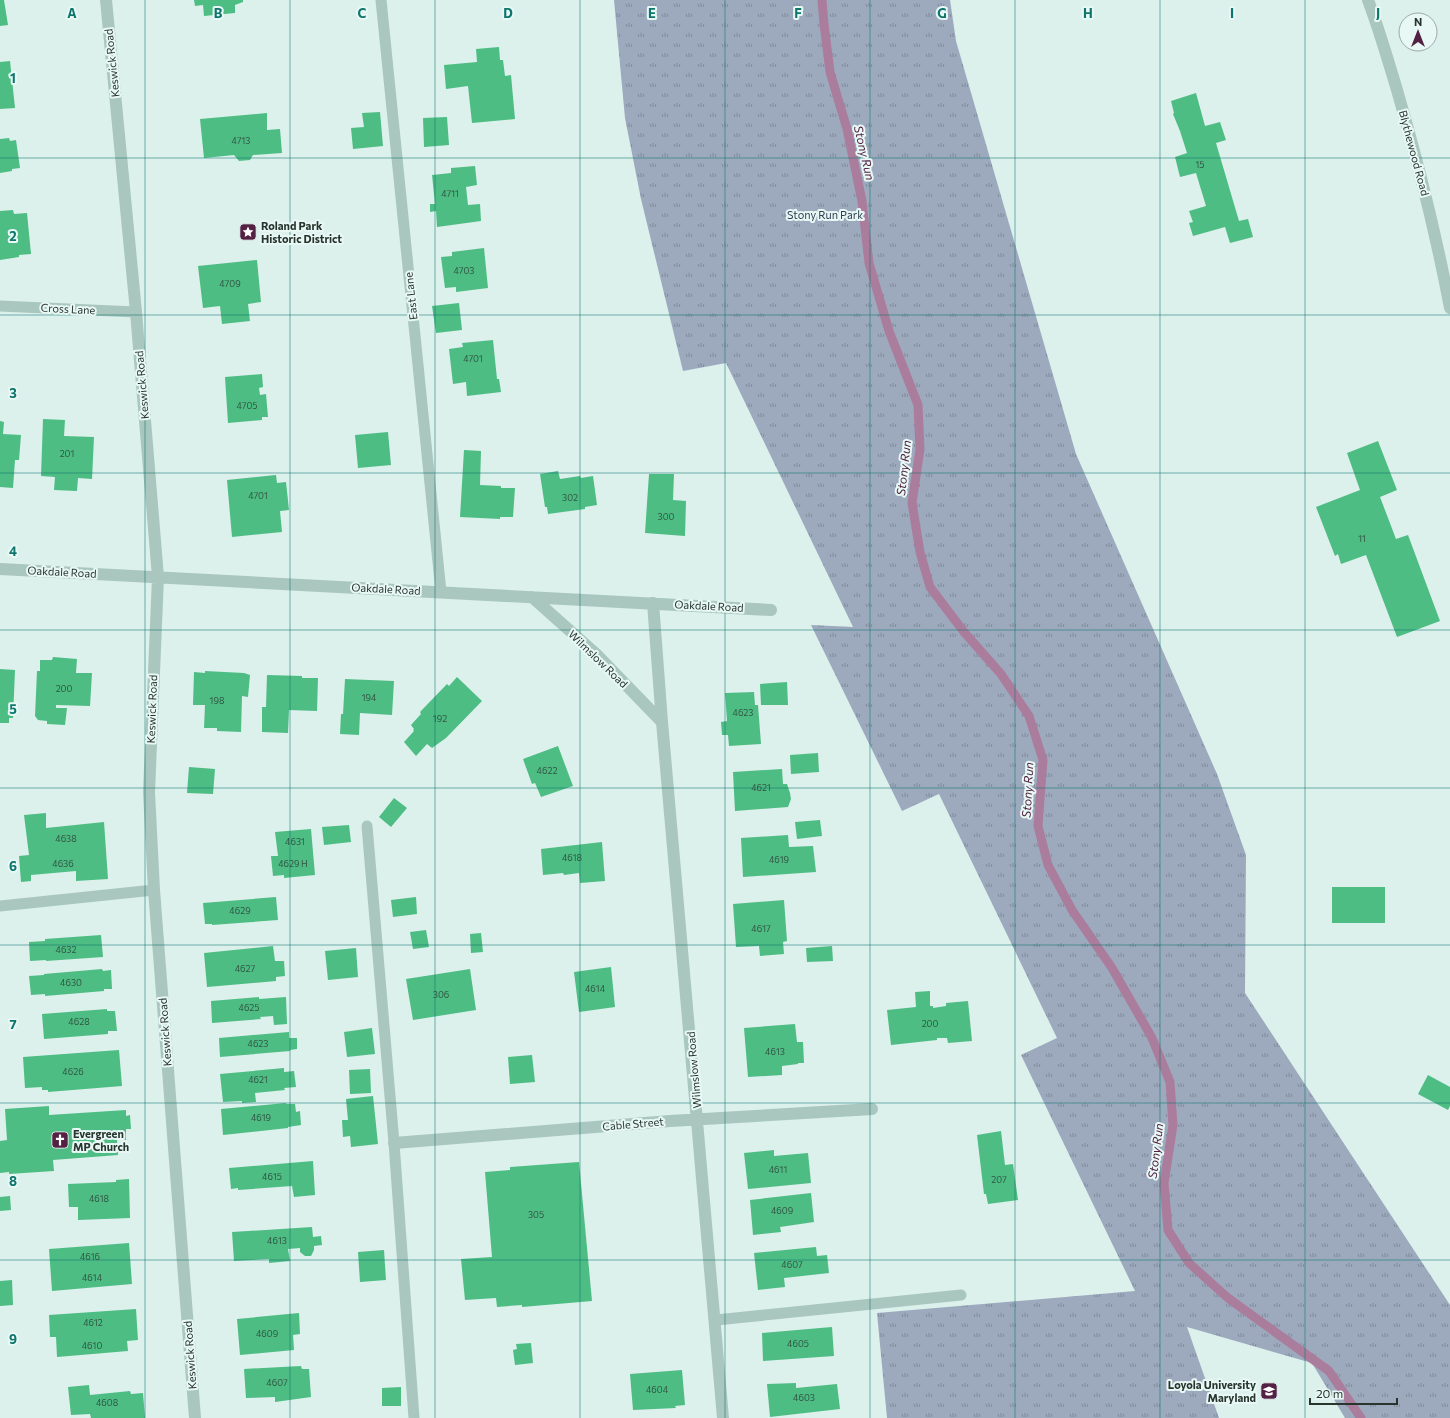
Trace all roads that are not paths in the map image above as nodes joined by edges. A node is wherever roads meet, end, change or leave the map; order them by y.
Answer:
1 (106, 0) edge
2 (381, 0) edge
3 (1368, 0) edge
4 (0, 306) edge
5 (1450, 308) edge
6 (136, 312) junction
7 (0, 568) edge
8 (158, 577) junction
9 (441, 592) junction
10 (532, 597) junction
11 (653, 603) junction
12 (771, 610) dead end
13 (662, 722) junction
14 (367, 826) dead end
15 (154, 890) junction
16 (0, 906) edge
17 (872, 1109) dead end
18 (698, 1119) junction
19 (394, 1143) junction
20 (961, 1296) dead end
21 (716, 1320) junction
22 (195, 1418) edge
23 (414, 1418) edge
24 (723, 1418) edge

1 - 6 street, Keswick Road
2 - 9 lane, East Lane
3 - 5 street, Blythewood Road
4 - 6 lane, Cross Lane
6 - 8 street, Keswick Road
7 - 8 street, Oakdale Road
8 - 9 street, Oakdale Road
8 - 15 street, Keswick Road
9 - 10 street, Oakdale Road
10 - 11 street, Oakdale Road
10 - 13 street, Wilmslow Road
11 - 12 street, Oakdale Road
11 - 13 street, Wilmslow Road
13 - 18 street, Wilmslow Road
14 - 19 lane
15 - 16 lane
15 - 22 street, Keswick Road
17 - 18 street, Cable Street
18 - 19 street, Cable Street
18 - 21 street, Wilmslow Road
19 - 23 lane
20 - 21 lane
21 - 24 street, Wilmslow Road

